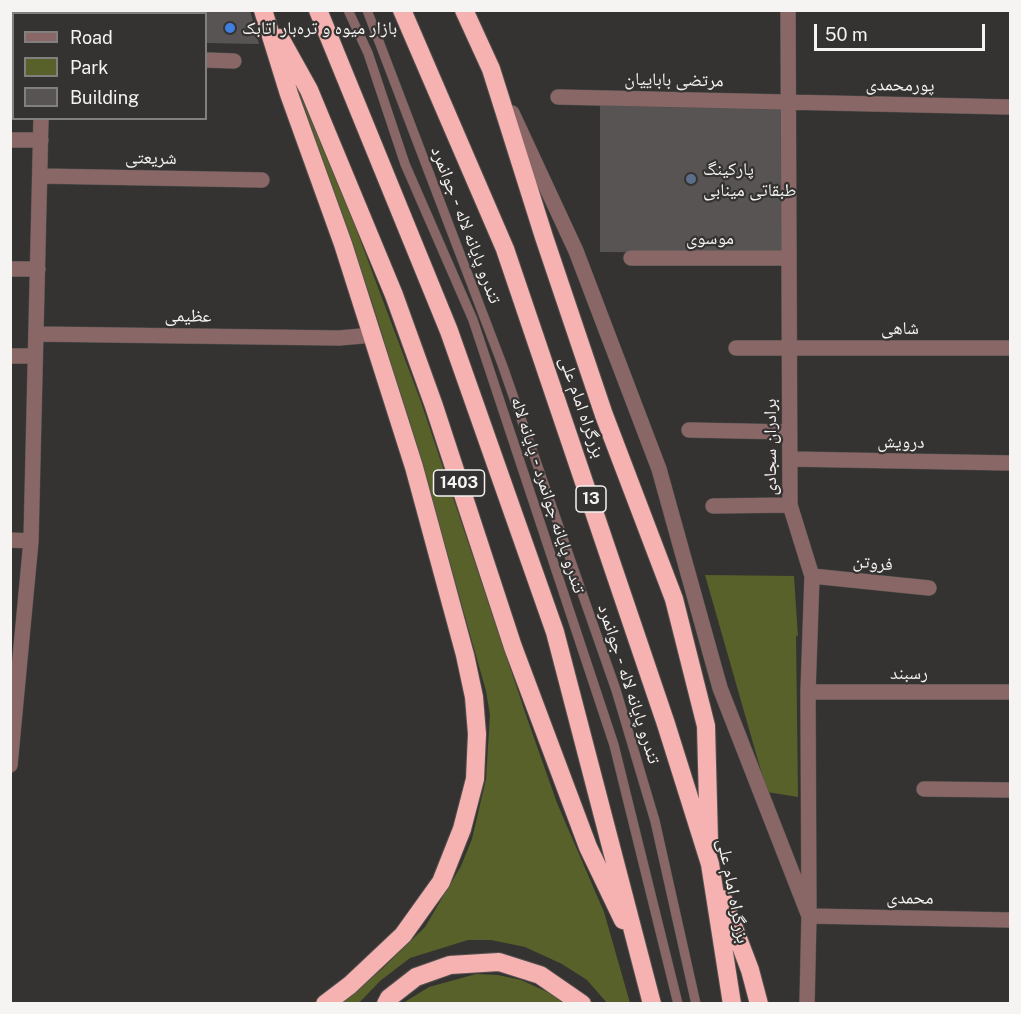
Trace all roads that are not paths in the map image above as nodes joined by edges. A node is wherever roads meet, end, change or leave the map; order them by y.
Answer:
1 (264, 10) edge
2 (318, 10) edge
3 (348, 10) edge
4 (368, 10) edge
5 (402, 10) edge
6 (464, 10) edge
7 (788, 10) edge
8 (207, 60) edge
9 (234, 61) dead end
10 (491, 69) junction
11 (558, 97) dead end
12 (788, 102) junction
13 (1011, 107) edge
14 (41, 120) edge
15 (10, 140) edge
16 (41, 140) junction
17 (40, 176) junction
18 (262, 180) dead end
19 (631, 258) dead end
20 (789, 258) junction
21 (10, 269) edge
22 (38, 269) junction
23 (36, 333) junction
24 (373, 334) junction
25 (790, 347) junction
26 (736, 348) dead end
27 (1011, 348) edge
28 (10, 356) edge
29 (35, 356) junction
30 (689, 430) dead end
31 (790, 432) junction
32 (790, 459) junction
33 (1011, 463) edge
34 (790, 505) junction
35 (713, 506) dead end
36 (10, 540) edge
37 (31, 541) junction
38 (812, 576) junction
39 (929, 588) dead end
40 (17, 622) edge
41 (808, 692) junction
42 (1011, 692) edge
43 (13, 702) edge
44 (10, 765) edge
45 (924, 789) dead end
46 (1011, 790) edge
47 (710, 864) junction
48 (809, 916) junction
49 (1011, 920) edge
50 (642, 960) junction
51 (325, 1004) edge
52 (386, 1004) edge
53 (582, 1004) edge
54 (652, 1004) edge
55 (678, 1004) edge
56 (696, 1004) edge
57 (732, 1004) edge
58 (759, 1004) edge
59 (807, 1004) edge

1 - 24 highway
1 - 50 highway, 1403
2 - 50 highway
3 - 55 lane, تندرو پایانه جوانمرد - پایانه لاله
4 - 56 lane, تندرو پایانه لاله - جوانمرد
5 - 47 highway, بزرگراه امام علی / 13
6 - 10 highway
7 - 12 street, برادران سجادی
8 - 9 street
10 - 47 highway
10 - 48 street
11 - 12 street, مرتضی باباییان
12 - 13 street, پورمحمدی
12 - 20 street, برادران سجادی
14 - 16 street
15 - 16 street
16 - 17 street
17 - 18 street, شریعتی
17 - 22 street
19 - 20 street, موسوی
20 - 25 street, برادران سجادی
21 - 22 street
22 - 23 street
23 - 24 street, عظیمی
23 - 29 street
24 - 51 highway
25 - 26 street, شاهی
25 - 27 street, شاهی
25 - 31 street, برادران سجادی
28 - 29 street
29 - 37 street
30 - 31 street
31 - 32 street, برادران سجادی
32 - 33 street, درویش
32 - 34 street, برادران سجادی
34 - 35 street
34 - 38 street, برادران سجادی
36 - 37 street
37 - 40 street
38 - 39 street, فروتن
38 - 41 street, برادران سجادی
40 - 43 street
41 - 42 street, رسبند
41 - 48 street, برادران سجادی
43 - 44 street
45 - 46 street
47 - 57 highway, بزرگراه امام علی / 13
47 - 58 highway
48 - 49 street, محمدی
48 - 59 street, برادران سجادی
50 - 54 highway
52 - 53 highway

